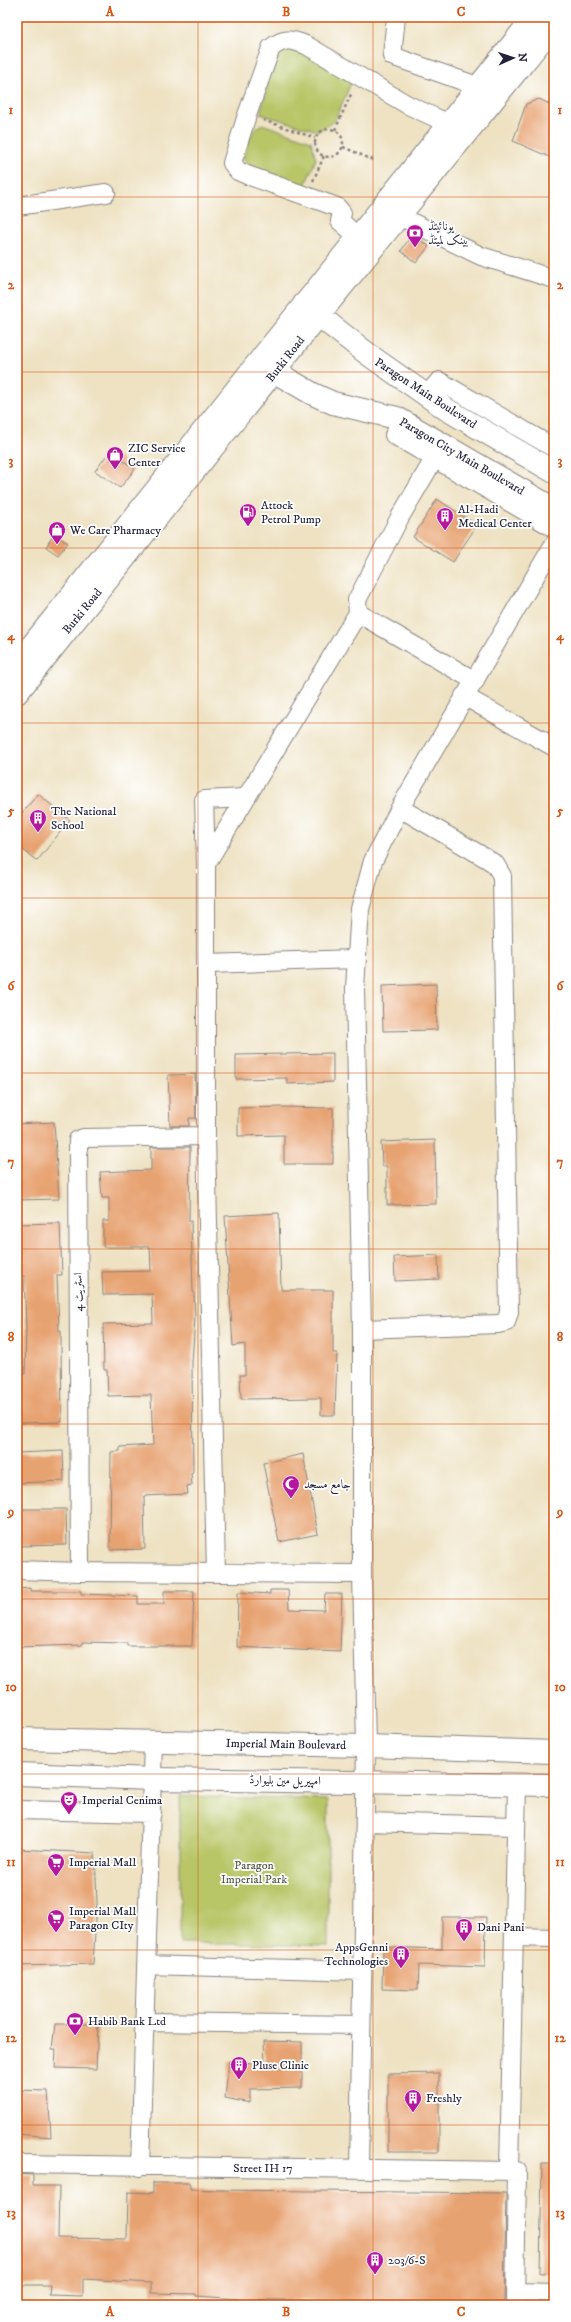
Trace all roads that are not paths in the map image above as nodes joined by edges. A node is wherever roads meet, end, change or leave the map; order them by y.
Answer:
1 (396, 17) edge
2 (534, 17) edge
3 (554, 25) edge
4 (477, 86) junction
5 (447, 124) junction
6 (106, 193) dead end
7 (17, 206) edge
8 (399, 216) junction
9 (357, 236) junction
10 (554, 279) edge
11 (311, 310) junction
12 (267, 366) junction
13 (403, 422) junction
14 (548, 457) edge
15 (434, 459) junction
16 (554, 509) edge
17 (554, 528) edge
18 (554, 544) edge
19 (358, 613) junction
20 (17, 664) edge
21 (475, 681) junction
22 (17, 693) edge
23 (464, 696) junction
24 (554, 747) edge
25 (245, 798) junction
26 (400, 808) junction
27 (206, 864) junction
28 (356, 959) junction
29 (206, 964) junction
30 (206, 1136) junction
31 (362, 1329) junction
32 (17, 1570) edge
33 (80, 1572) junction
34 (216, 1573) junction
35 (362, 1574) junction
36 (17, 1739) edge
37 (153, 1742) junction
38 (366, 1746) junction
39 (554, 1752) edge
40 (17, 1774) edge
41 (153, 1779) junction
42 (366, 1781) junction
43 (517, 1784) junction
44 (554, 1785) edge
45 (17, 1810) edge
46 (152, 1813) junction
47 (365, 1822) junction
48 (516, 1826) junction
49 (514, 1937) junction
50 (554, 1938) edge
51 (146, 1965) junction
52 (362, 1971) junction
53 (145, 2022) junction
54 (360, 2025) junction
55 (17, 2164) edge
56 (140, 2167) junction
57 (359, 2168) junction
58 (510, 2171) junction
59 (554, 2293) edge
60 (515, 2298) edge

1 - 4 street
2 - 4 street, Burki Road
3 - 8 street, Burki Road
4 - 5 street, Burki Road
5 - 9 street, Burki Road
5 - 9 street
6 - 7 street
8 - 10 street
8 - 11 street, Burki Road
9 - 11 street, Burki Road
11 - 12 street, Burki Road
11 - 14 street, Paragon Main Boulevard
12 - 13 street, Paragon City Main Boulevard
12 - 20 street, Burki Road
12 - 22 street, Burki Road
13 - 15 street
13 - 16 street, Paragon City Main Boulevard
15 - 17 street
15 - 19 street
18 - 21 street
19 - 21 street
19 - 25 street
21 - 23 street
23 - 24 street
23 - 26 street
25 - 27 street
25 - 27 street
26 - 28 street
26 - 31 street
27 - 29 street
28 - 29 street
28 - 31 street
29 - 30 street
30 - 33 street, اسٹریٹ 4
30 - 34 street
31 - 35 street
32 - 33 street
33 - 34 street
34 - 35 street
35 - 38 street
36 - 37 street, Imperial Main Boulevard
37 - 38 street, Imperial Main Boulevard
37 - 41 street
38 - 39 street, Imperial Main Boulevard
38 - 42 street
40 - 41 street, امپیریل مین بلیوارڈ
41 - 42 street, امپیریل مین بلیوارڈ
41 - 46 street
42 - 43 street, امپیریل مین بلیوارڈ
42 - 47 street
43 - 44 street, امپیریل مین بلیوارڈ
43 - 48 street
45 - 46 street
46 - 51 street
47 - 48 street
47 - 52 street
48 - 49 street
49 - 50 street
49 - 58 street
51 - 52 street
51 - 53 street
52 - 54 street
53 - 54 street
53 - 56 street
54 - 57 street
55 - 56 street, Street IH 17
56 - 57 street, Street IH 17
57 - 58 street, Street IH 17
58 - 60 street
59 - 60 street

